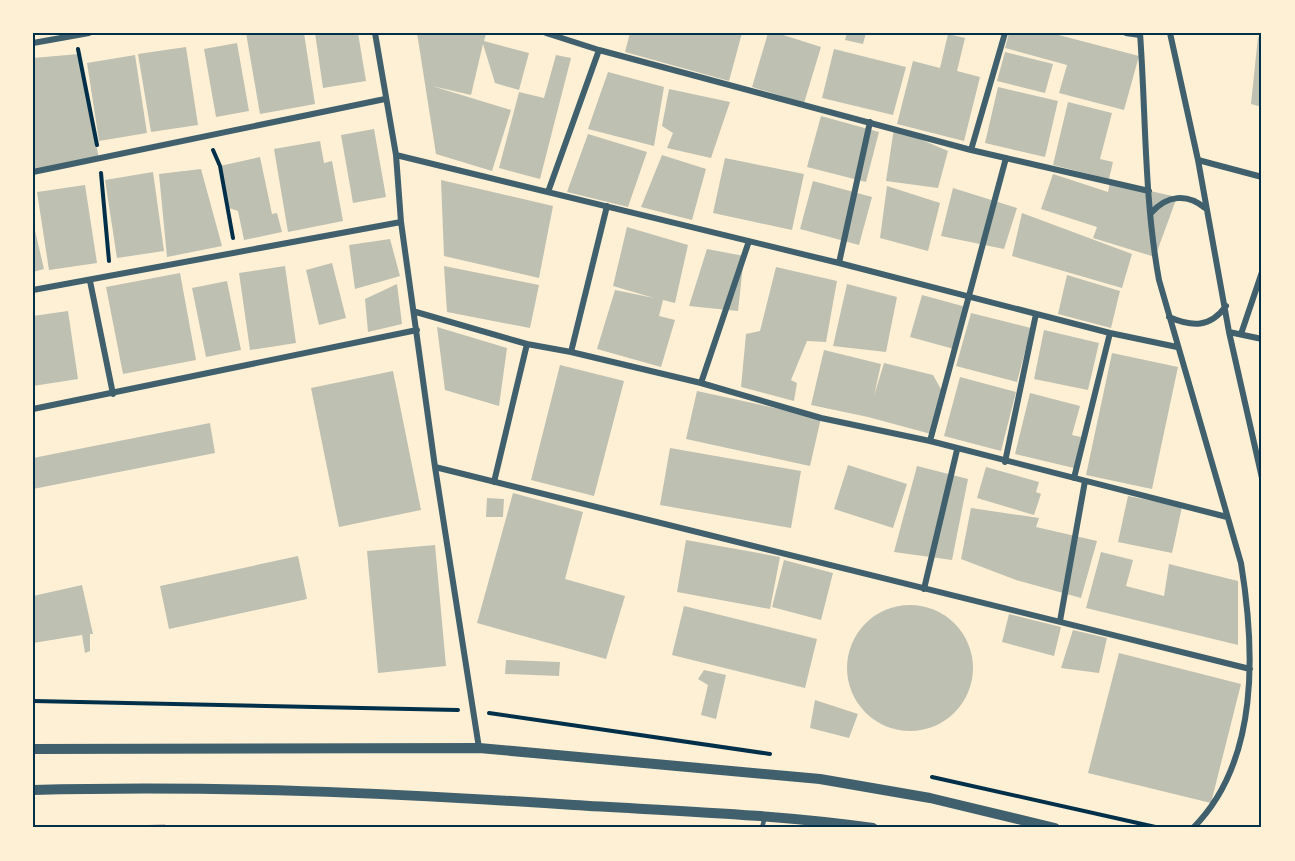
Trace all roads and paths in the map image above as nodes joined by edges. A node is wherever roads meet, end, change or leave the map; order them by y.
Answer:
1 (89, 33) edge
2 (375, 33) edge
3 (546, 33) edge
4 (1005, 33) edge
5 (1126, 33) edge
6 (1170, 33) edge
7 (1140, 34) edge
8 (33, 43) edge
9 (599, 50) junction
10 (385, 99) junction
11 (870, 122) junction
12 (206, 136) junction
13 (971, 150) junction
14 (396, 155) junction
15 (1006, 158) junction
16 (1198, 160) junction
17 (33, 172) edge
18 (1262, 177) edge
19 (1149, 191) junction
20 (548, 192) junction
21 (607, 206) junction
22 (1206, 208) junction
23 (1151, 213) junction
24 (401, 222) junction
25 (749, 241) junction
26 (236, 254) junction
27 (839, 263) junction
28 (1262, 272) edge
29 (90, 280) junction
30 (33, 290) edge
31 (970, 297) junction
32 (1226, 306) junction
33 (416, 312) junction
34 (1036, 314) junction
35 (1169, 317) junction
36 (417, 330) junction
37 (1229, 332) junction
38 (1110, 333) junction
39 (1240, 334) junction
40 (1262, 339) edge
41 (528, 344) junction
42 (1178, 347) junction
43 (571, 351) junction
44 (701, 383) junction
45 (113, 394) junction
46 (33, 409) edge
47 (930, 441) junction
48 (957, 450) junction
49 (1005, 462) junction
50 (435, 467) junction
51 (1074, 478) junction
52 (1262, 478) edge
53 (1085, 481) junction
54 (494, 482) junction
55 (1227, 517) junction
56 (924, 589) junction
57 (1060, 621) junction
58 (1250, 669) junction
59 (479, 748) junction
60 (33, 749) edge
61 (33, 790) edge
62 (765, 816) junction
63 (762, 828) edge
64 (873, 828) edge
65 (1054, 828) edge
66 (1193, 828) edge

1 - 8 street
2 - 10 street
3 - 9 street
4 - 13 street
5 - 7 street
6 - 16 street
7 - 19 street
9 - 11 street
9 - 20 street
10 - 12 street
10 - 14 street
11 - 13 street
11 - 27 street
12 - 17 street
12 - 26 path
13 - 15 street
14 - 20 street
14 - 24 street
15 - 19 street
15 - 31 street
16 - 18 street
16 - 22 street
19 - 23 street
20 - 21 street
21 - 25 street
21 - 43 street
22 - 23 street
22 - 32 street
23 - 35 street
24 - 26 street
24 - 33 street
25 - 27 street
25 - 44 street
26 - 29 street
27 - 31 street
28 - 39 street
29 - 30 street
29 - 45 street
31 - 34 street
31 - 47 street
32 - 35 street
32 - 37 street
33 - 36 street
33 - 41 street
34 - 38 street
34 - 49 street
35 - 42 street
36 - 45 street
36 - 50 street
37 - 39 street
37 - 52 street
38 - 42 street
38 - 51 street
39 - 40 street
41 - 43 street
41 - 54 street
42 - 55 street
43 - 44 street
44 - 47 street
45 - 46 street
47 - 48 street
48 - 49 street
48 - 56 street
49 - 51 street
50 - 54 street
50 - 59 street
51 - 53 street
53 - 55 street
53 - 57 street
54 - 56 street
55 - 58 street
56 - 57 street
57 - 58 street
58 - 66 street
59 - 60 street
59 - 65 street
61 - 62 street
62 - 63 lane
62 - 64 street

